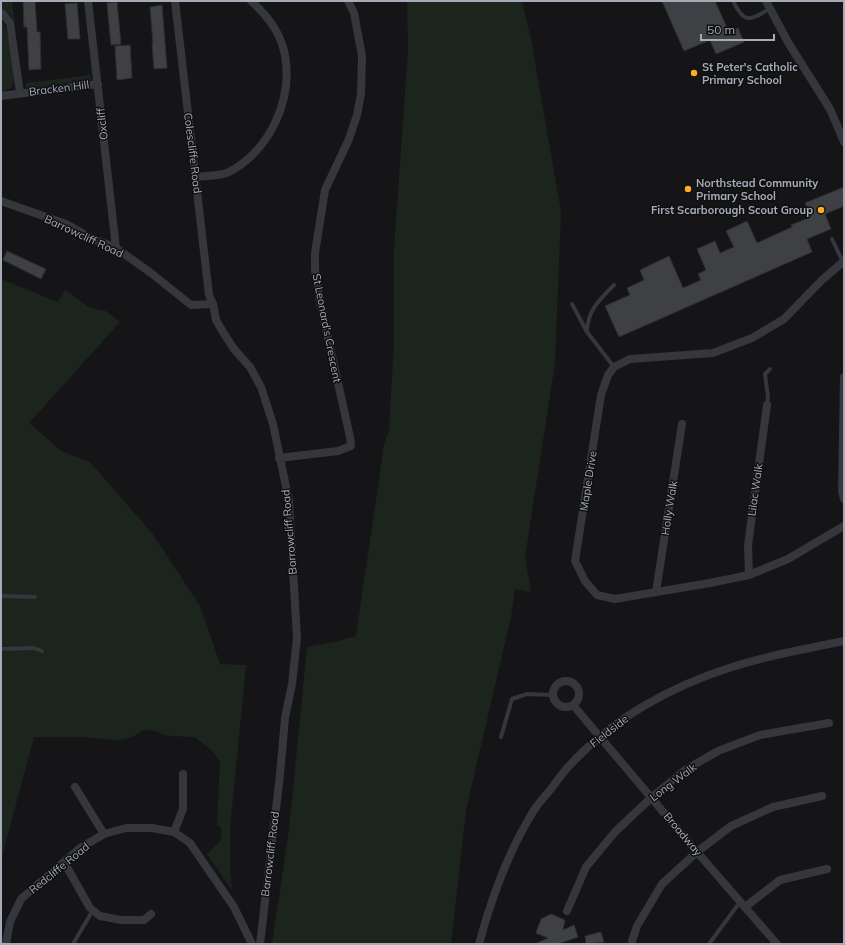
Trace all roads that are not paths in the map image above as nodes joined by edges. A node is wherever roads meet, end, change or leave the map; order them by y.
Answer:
1 (88, 1) edge
2 (175, 1) edge
3 (251, 1) edge
4 (348, 1) edge
5 (733, 1) edge
6 (766, 1) edge
7 (769, 9) junction
8 (1, 13) edge
9 (98, 84) junction
10 (20, 93) junction
11 (1, 96) edge
12 (844, 142) edge
13 (196, 177) junction
14 (1, 201) edge
15 (832, 239) dead end
16 (116, 248) junction
17 (844, 261) edge
18 (614, 285) dead end
19 (213, 304) junction
20 (572, 304) dead end
21 (587, 332) junction
22 (614, 367) junction
23 (770, 369) dead end
24 (844, 377) edge
25 (766, 405) joint
26 (682, 424) dead end
27 (279, 458) junction
28 (844, 499) edge
29 (844, 526) edge
30 (749, 575) junction
31 (656, 592) junction
32 (1, 596) edge
33 (35, 597) dead end
34 (844, 642) edge
35 (1, 649) edge
36 (42, 650) dead end
37 (553, 695) junction
38 (574, 705) junction
39 (828, 723) dead end
40 (501, 737) dead end
41 (600, 737) junction
42 (183, 774) dead end
43 (75, 787) dead end
44 (822, 796) dead end
45 (652, 797) junction
46 (174, 832) junction
47 (104, 834) junction
48 (697, 852) junction
49 (64, 862) junction
50 (827, 869) dead end
51 (743, 904) junction
52 (93, 910) junction
53 (567, 910) dead end
54 (152, 914) dead end
55 (632, 941) dead end
56 (6, 944) edge
57 (73, 944) edge
58 (252, 944) edge
59 (260, 944) edge
60 (479, 944) edge
61 (709, 944) edge
62 (778, 944) edge

1 - 9 street, Oxcliff
2 - 13 street, Colescliffe Road
3 - 13 street
4 - 27 street, St Leonard's Crescent
5 - 7 lane
6 - 7 street
7 - 12 street
8 - 10 street, Bracken Hill
9 - 10 street, Bracken Hill
9 - 16 street, Oxcliff
10 - 11 street, Bracken Hill
13 - 19 street, Colescliffe Road
14 - 16 street, Barrowcliff Road
15 - 17 lane
16 - 19 street, Barrowcliff Road
17 - 22 street
18 - 21 lane
19 - 27 street, Barrowcliff Road
20 - 21 lane
21 - 22 lane
22 - 31 street, Maple Drive
23 - 25 lane
24 - 28 street
25 - 30 street, Lilac Walk
26 - 31 street, Holly Walk
27 - 59 street, Barrowcliff Road
29 - 30 street, Maple Drive
30 - 31 street, Maple Drive
32 - 33 lane
34 - 41 street, Fieldside
35 - 36 lane
37 - 38 street
37 - 38 street
37 - 40 lane
38 - 41 street, Broadway
39 - 45 street, Long Walk
41 - 45 street, Broadway
41 - 60 street, Fieldside
42 - 46 street
43 - 47 street
44 - 48 street
45 - 48 street, Broadway
45 - 53 street, Long Walk
46 - 47 street, Redcliffe Road
46 - 58 street, Redcliffe Road
47 - 49 street, Redcliffe Road
48 - 51 street, Broadway
48 - 55 street
49 - 52 street
49 - 56 street, Redcliffe Road
50 - 51 street
51 - 61 lane
51 - 62 street, Broadway
52 - 54 street
52 - 57 lane

